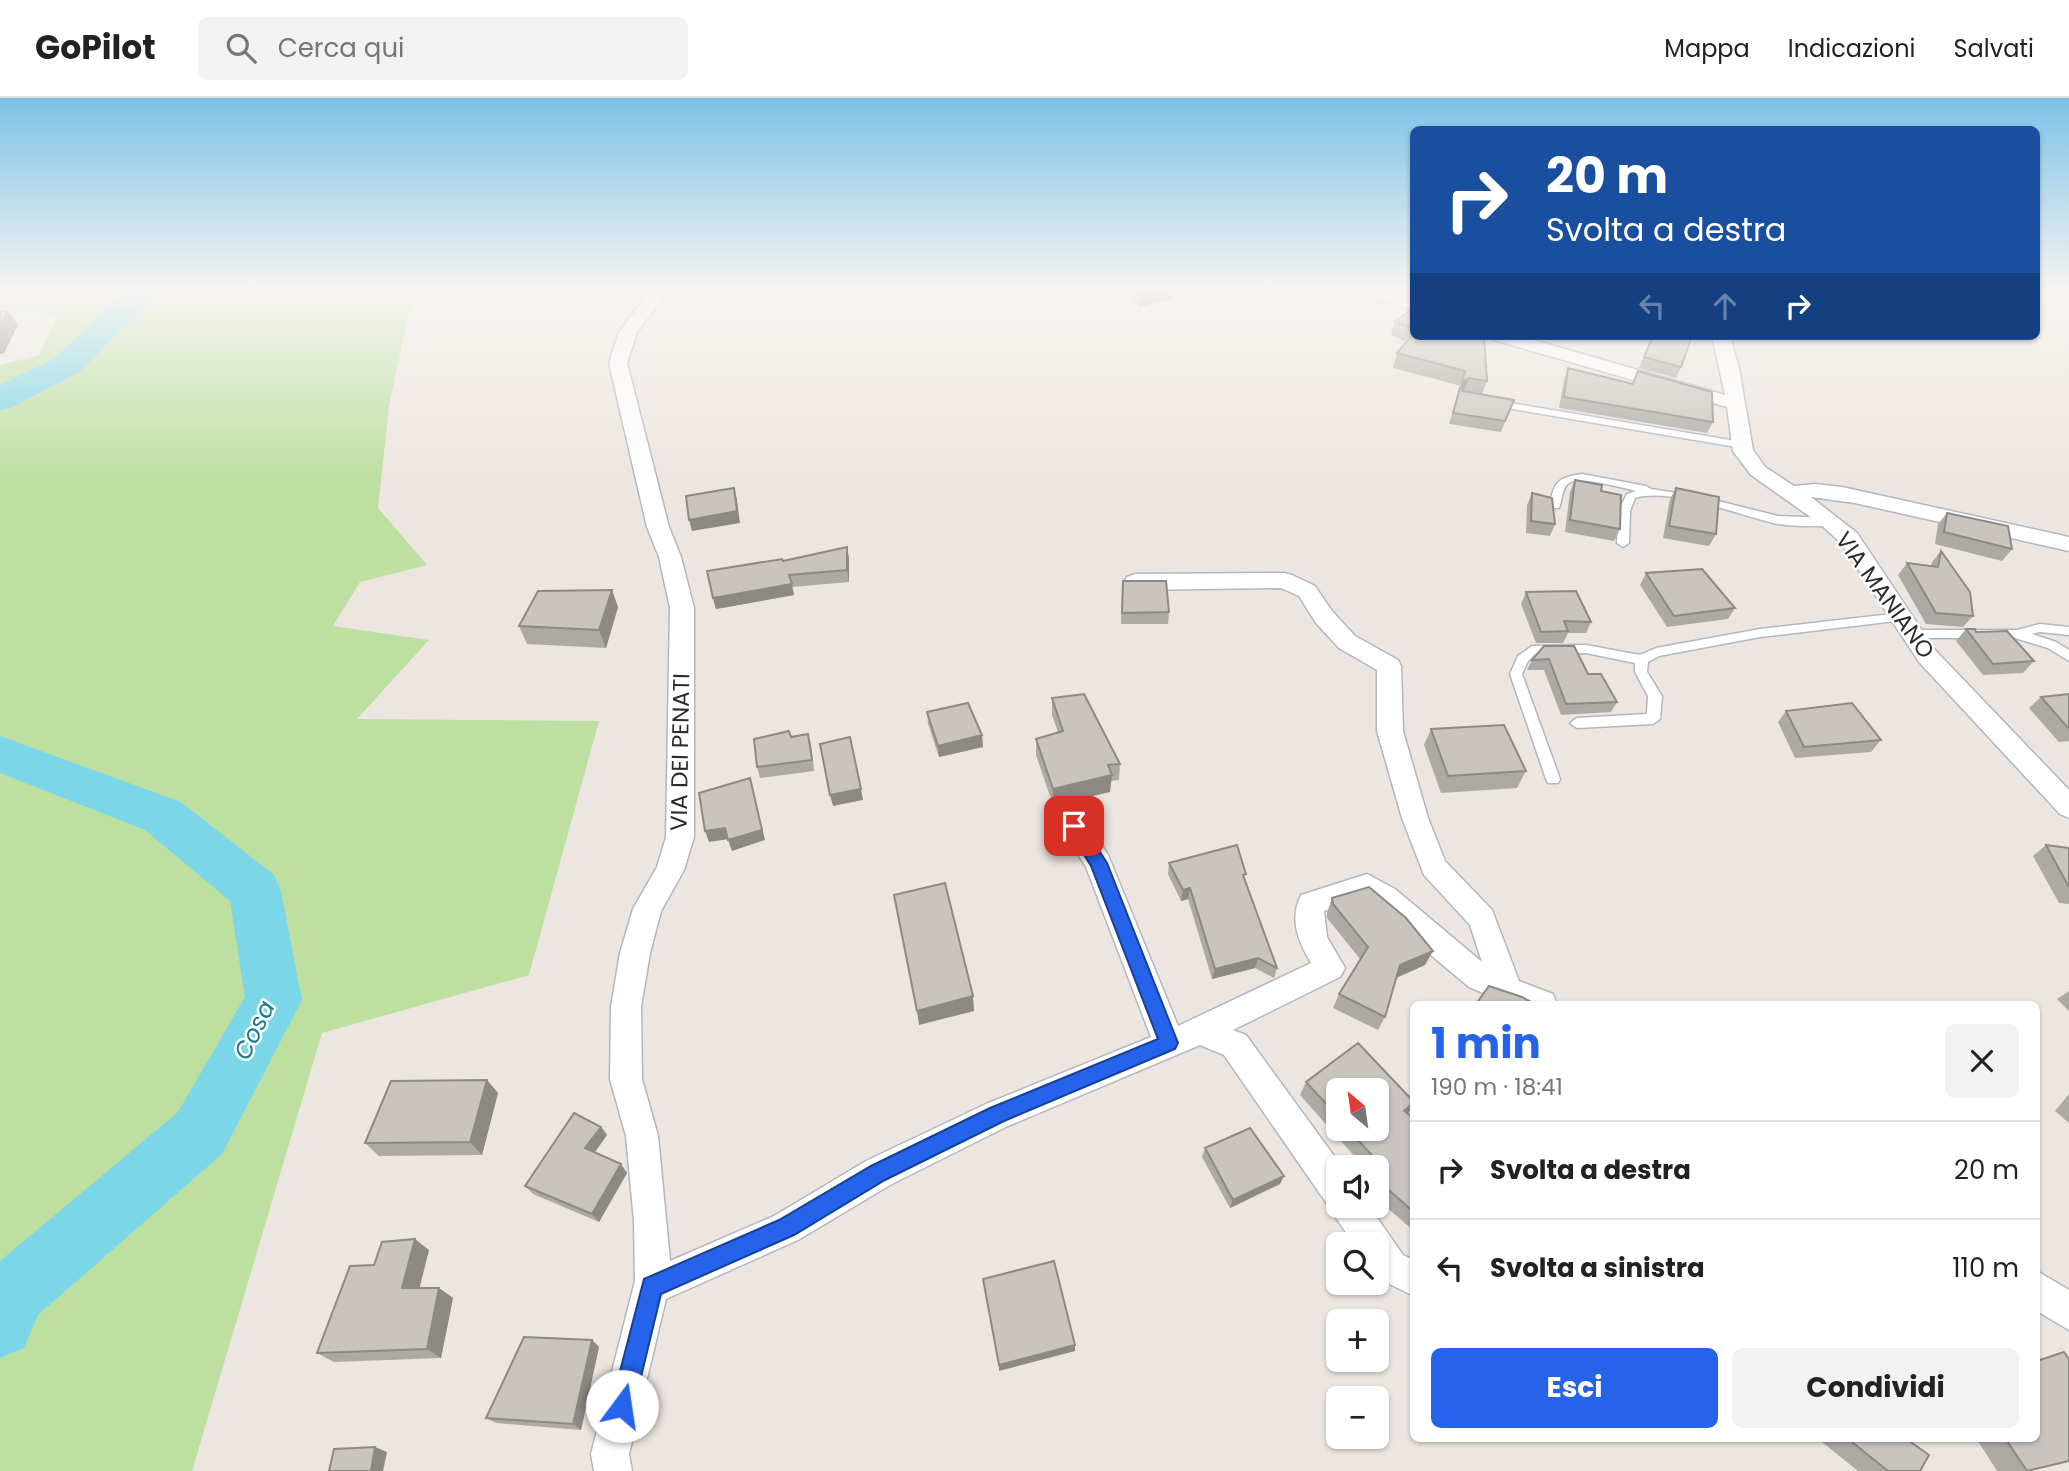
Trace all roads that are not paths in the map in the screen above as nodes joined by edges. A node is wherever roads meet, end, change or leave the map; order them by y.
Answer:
1 (619, 353) edge
2 (1559, 353) edge
3 (1726, 353) edge
4 (1478, 401) edge
5 (1736, 404) junction
6 (1742, 446) junction
7 (1665, 492) junction
8 (1788, 493) junction
9 (1555, 506) edge
10 (1832, 522) junction
11 (1623, 543) edge
12 (2069, 544) edge
13 (1135, 582) edge
14 (1906, 626) junction
15 (2069, 631) edge
16 (2017, 634) junction
17 (2069, 656) edge
18 (1642, 660) junction
19 (1577, 723) dead end
20 (1553, 779) dead end
21 (2069, 807) edge
22 (1074, 826) dead end
23 (1507, 990) junction
24 (1534, 1001) edge
25 (1200, 1031) junction
26 (1169, 1043) junction
27 (1326, 1174) edge
28 (1389, 1264) edge
29 (1410, 1276) edge
30 (652, 1287) junction
31 (2040, 1291) edge
32 (2069, 1312) edge
33 (613, 1471) edge

1 - 30 street, VIA DEI PENATI
2 - 5 street
3 - 5 street, VIA MANIANO
4 - 6 lane
5 - 6 street, VIA MANIANO
6 - 8 street, VIA MANIANO
7 - 9 lane
7 - 10 lane
7 - 11 lane
8 - 10 street, VIA MANIANO
8 - 12 street
10 - 14 street, VIA MANIANO
13 - 23 street
14 - 16 lane
14 - 18 lane
14 - 21 street, VIA MANIANO
15 - 16 lane
16 - 17 lane
18 - 19 lane
18 - 20 lane
22 - 26 street
23 - 24 street
23 - 25 street
25 - 26 street
25 - 27 street
26 - 30 street
28 - 29 street
30 - 33 street, VIA DEI PENATI
31 - 32 street

